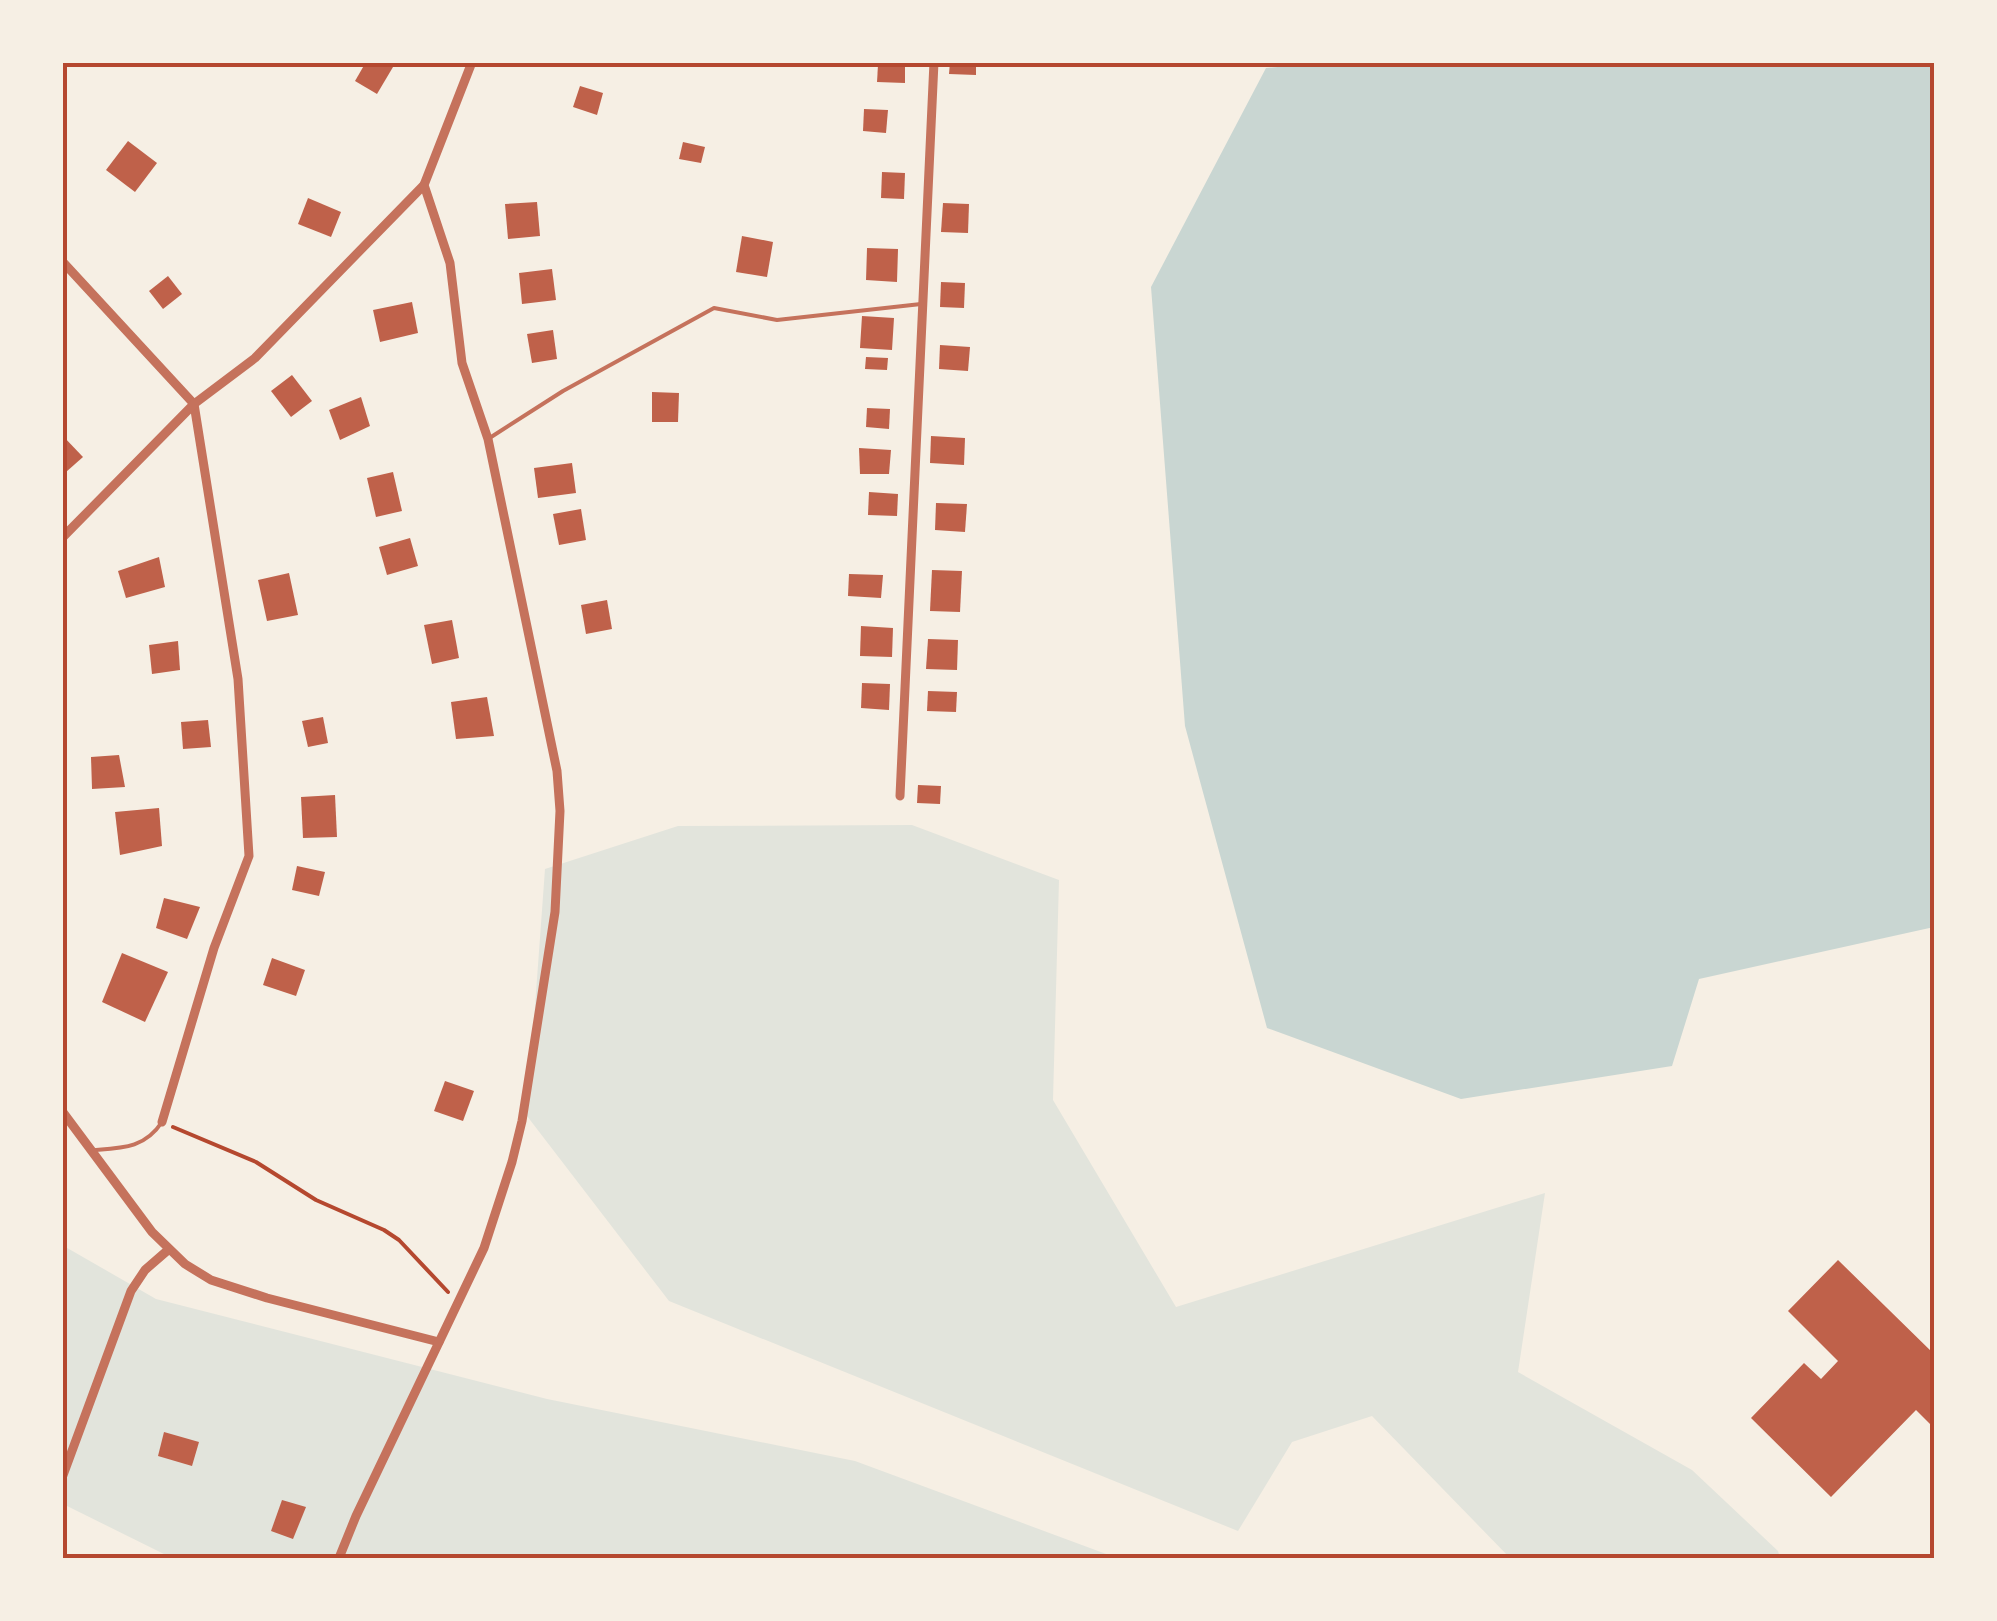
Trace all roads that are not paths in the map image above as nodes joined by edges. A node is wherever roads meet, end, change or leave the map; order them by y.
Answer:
1 (472, 62) edge
2 (934, 62) edge
3 (424, 185) junction
4 (62, 261) edge
5 (921, 304) junction
6 (194, 404) junction
7 (488, 440) junction
8 (62, 538) edge
9 (900, 796) dead end
10 (62, 1111) edge
11 (162, 1122) joint
12 (94, 1150) junction
13 (168, 1250) junction
14 (440, 1342) junction
15 (62, 1478) edge
16 (340, 1558) edge

1 - 3 street
2 - 5 street
3 - 6 street
3 - 7 street
4 - 6 street
5 - 7 lane
5 - 9 street
6 - 8 street
6 - 11 street
7 - 14 street
10 - 12 street
11 - 12 lane
12 - 13 street
13 - 14 street
13 - 15 street
14 - 16 street

